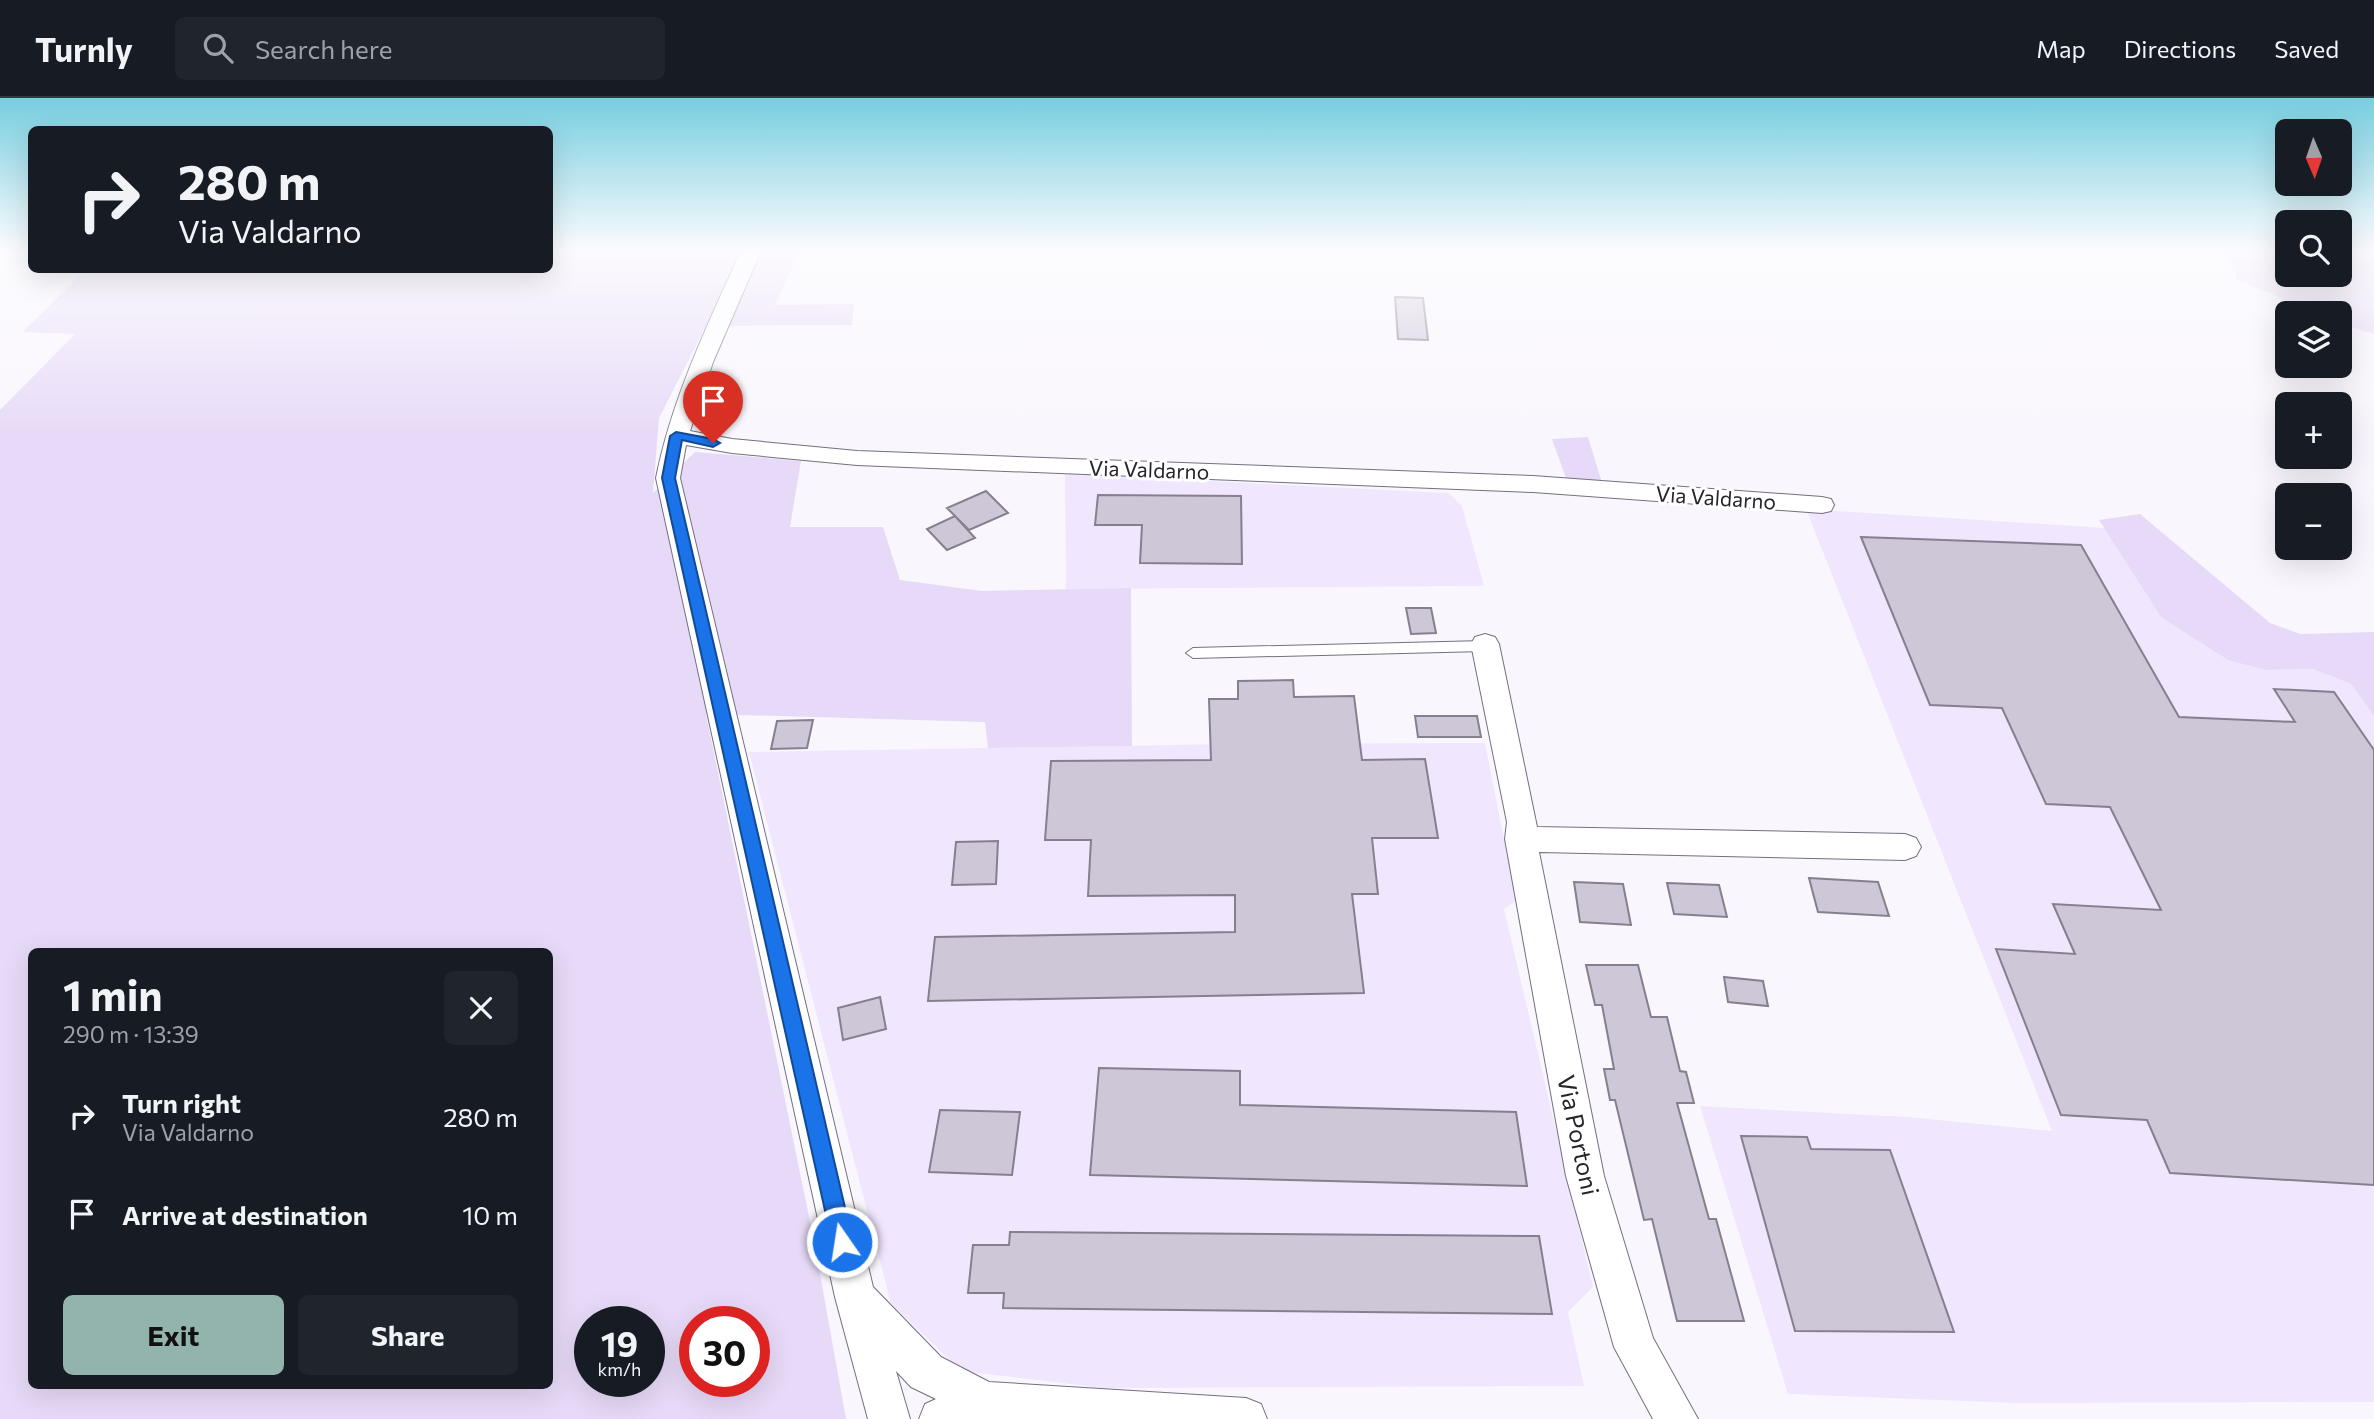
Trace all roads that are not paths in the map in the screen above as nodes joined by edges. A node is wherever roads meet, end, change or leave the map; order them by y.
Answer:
1 (724, 313) edge
2 (676, 436) junction
3 (1822, 505) dead end
4 (1485, 645) joint
5 (1193, 653) dead end
6 (1521, 839) junction
7 (1905, 847) dead end
8 (855, 1297) junction
9 (986, 1403) junction
10 (889, 1419) edge
11 (940, 1419) edge
12 (1225, 1419) edge
13 (1246, 1419) edge
14 (1676, 1419) edge

1 - 2 street
2 - 3 street, Via Valdarno
2 - 8 street
4 - 5 lane
4 - 6 street, Via Portoni
6 - 7 street
6 - 14 street, Via Portoni
8 - 9 street
8 - 10 street
9 - 11 street
9 - 12 street
12 - 13 street

